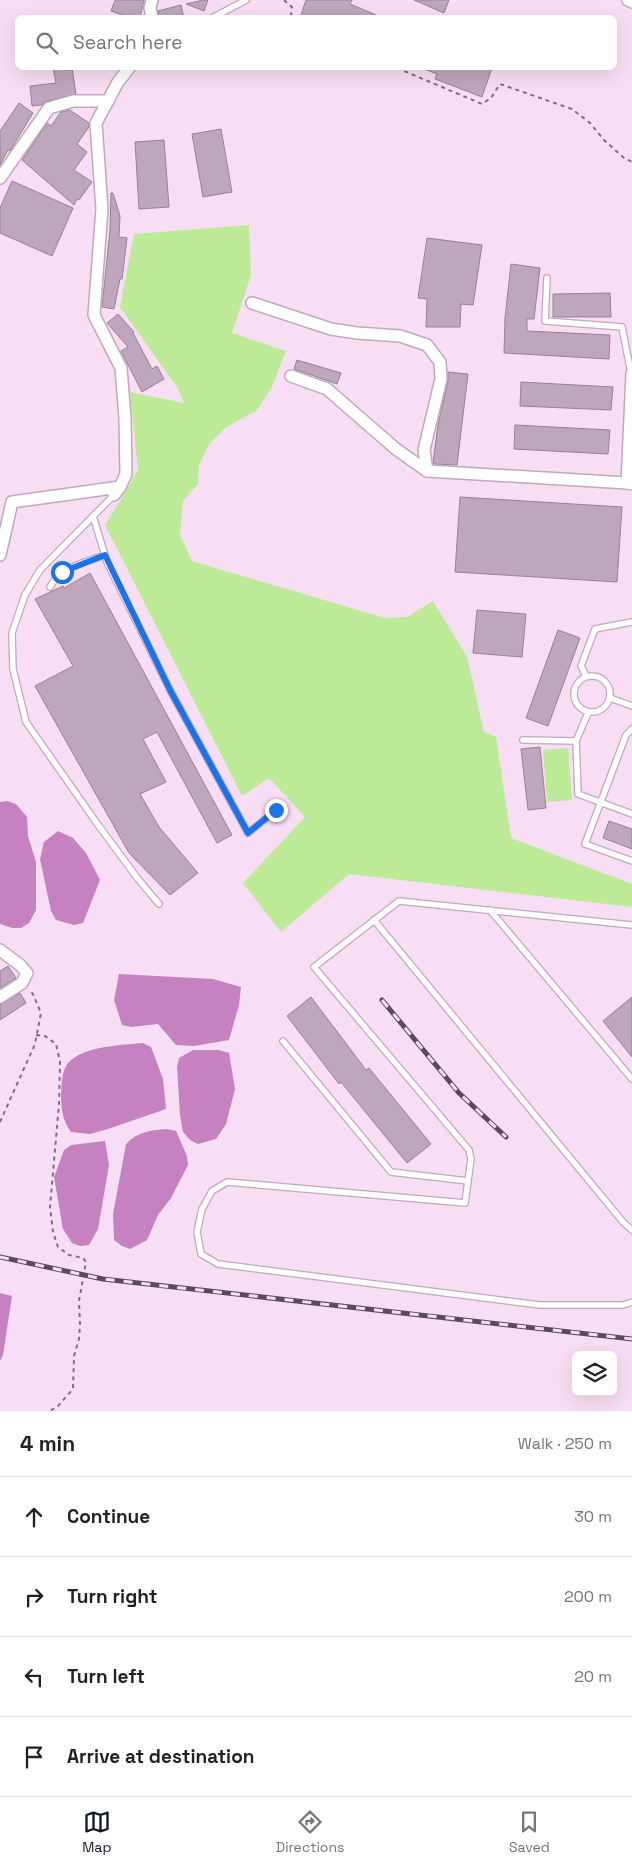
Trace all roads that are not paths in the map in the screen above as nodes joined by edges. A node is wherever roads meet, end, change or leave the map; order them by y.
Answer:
1 (152, 0) edge
2 (246, 0) edge
3 (628, 0) edge
4 (632, 2) edge
5 (151, 15) edge
6 (218, 15) edge
7 (127, 70) edge
8 (108, 101) junction
9 (0, 178) edge
10 (548, 278) dead end
11 (252, 303) dead end
12 (632, 373) edge
13 (292, 376) dead end
14 (631, 420) edge
15 (427, 471) junction
16 (630, 483) edge
17 (117, 491) junction
18 (93, 516) junction
19 (105, 555) junction
20 (0, 556) edge
21 (50, 586) dead end
22 (632, 622) edge
23 (586, 676) junction
24 (610, 698) junction
25 (632, 706) edge
26 (588, 713) junction
27 (632, 729) edge
28 (523, 740) dead end
29 (576, 741) junction
30 (600, 802) junction
31 (276, 810) dead end
32 (632, 814) edge
33 (632, 861) edge
34 (159, 904) dead end
35 (490, 910) junction
36 (374, 920) junction
37 (632, 925) edge
38 (0, 950) edge
39 (0, 997) edge
40 (283, 1041) dead end
41 (632, 1079) edge
42 (468, 1182) junction
43 (632, 1230) edge
44 (632, 1302) edge

1 - 5 street
2 - 6 lane
3 - 4 street
7 - 8 street
8 - 9 street
8 - 17 street
10 - 12 lane
11 - 15 street
12 - 14 street
13 - 15 street
14 - 16 street
15 - 16 street
17 - 18 lane
17 - 20 street
18 - 19 lane
18 - 34 lane
19 - 21 lane
19 - 31 lane
22 - 23 lane
23 - 24 lane
23 - 26 lane
24 - 25 lane
24 - 26 lane
26 - 29 lane
27 - 30 lane
28 - 29 lane
29 - 30 lane
30 - 32 lane
30 - 33 lane
35 - 36 lane
35 - 37 lane
35 - 41 lane
36 - 42 lane
36 - 43 lane
38 - 39 street
40 - 42 lane
42 - 44 lane

